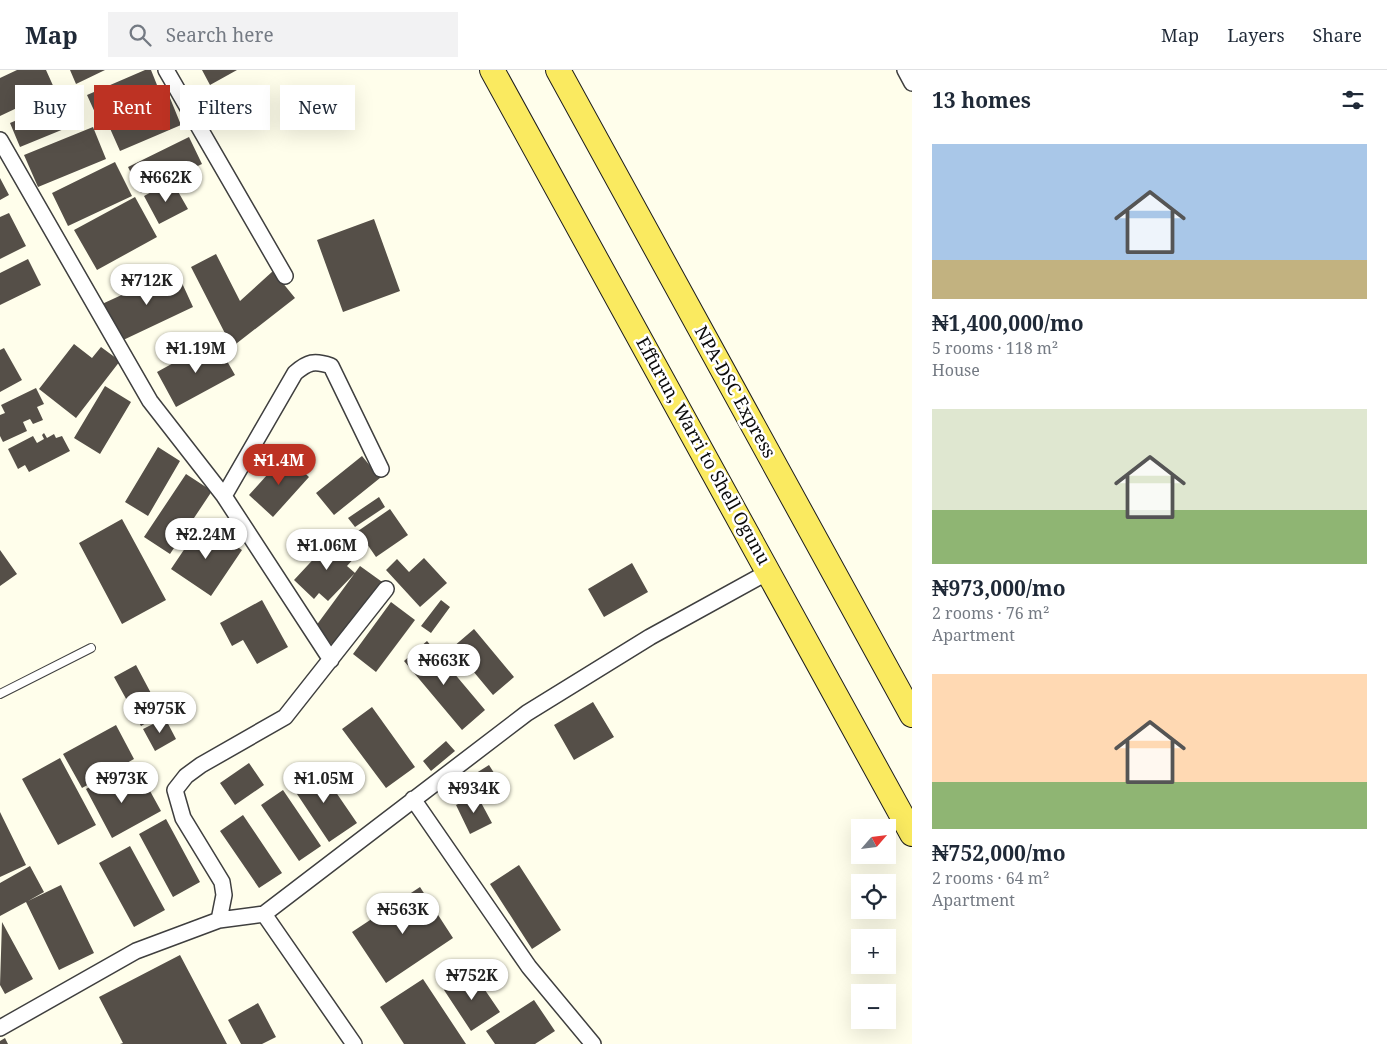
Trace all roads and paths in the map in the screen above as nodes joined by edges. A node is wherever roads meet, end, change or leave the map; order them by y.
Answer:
1 (166, 70) edge
2 (492, 70) edge
3 (558, 70) edge
4 (905, 70) edge
5 (912, 83) edge
6 (0, 140) edge
7 (285, 276) dead end
8 (381, 469) dead end
9 (224, 496) junction
10 (770, 571) junction
11 (386, 589) dead end
12 (92, 648) dead end
13 (331, 660) junction
14 (0, 694) edge
15 (912, 715) edge
16 (413, 799) junction
17 (912, 834) edge
18 (264, 914) junction
19 (219, 920) junction
20 (0, 1028) edge
21 (354, 1044) edge
22 (593, 1044) edge

1 - 7 street
2 - 10 main road, Effurun, Warri to Shell Ogunu
3 - 15 main road, NPA-DSC Express
4 - 5 street
6 - 9 street
8 - 9 street
9 - 13 street
10 - 16 street
10 - 17 main road, Effurun, Warri to Shell Ogunu
11 - 13 street
12 - 14 lane
13 - 19 street
16 - 18 street
16 - 22 street
18 - 19 street
18 - 21 street
19 - 20 street

